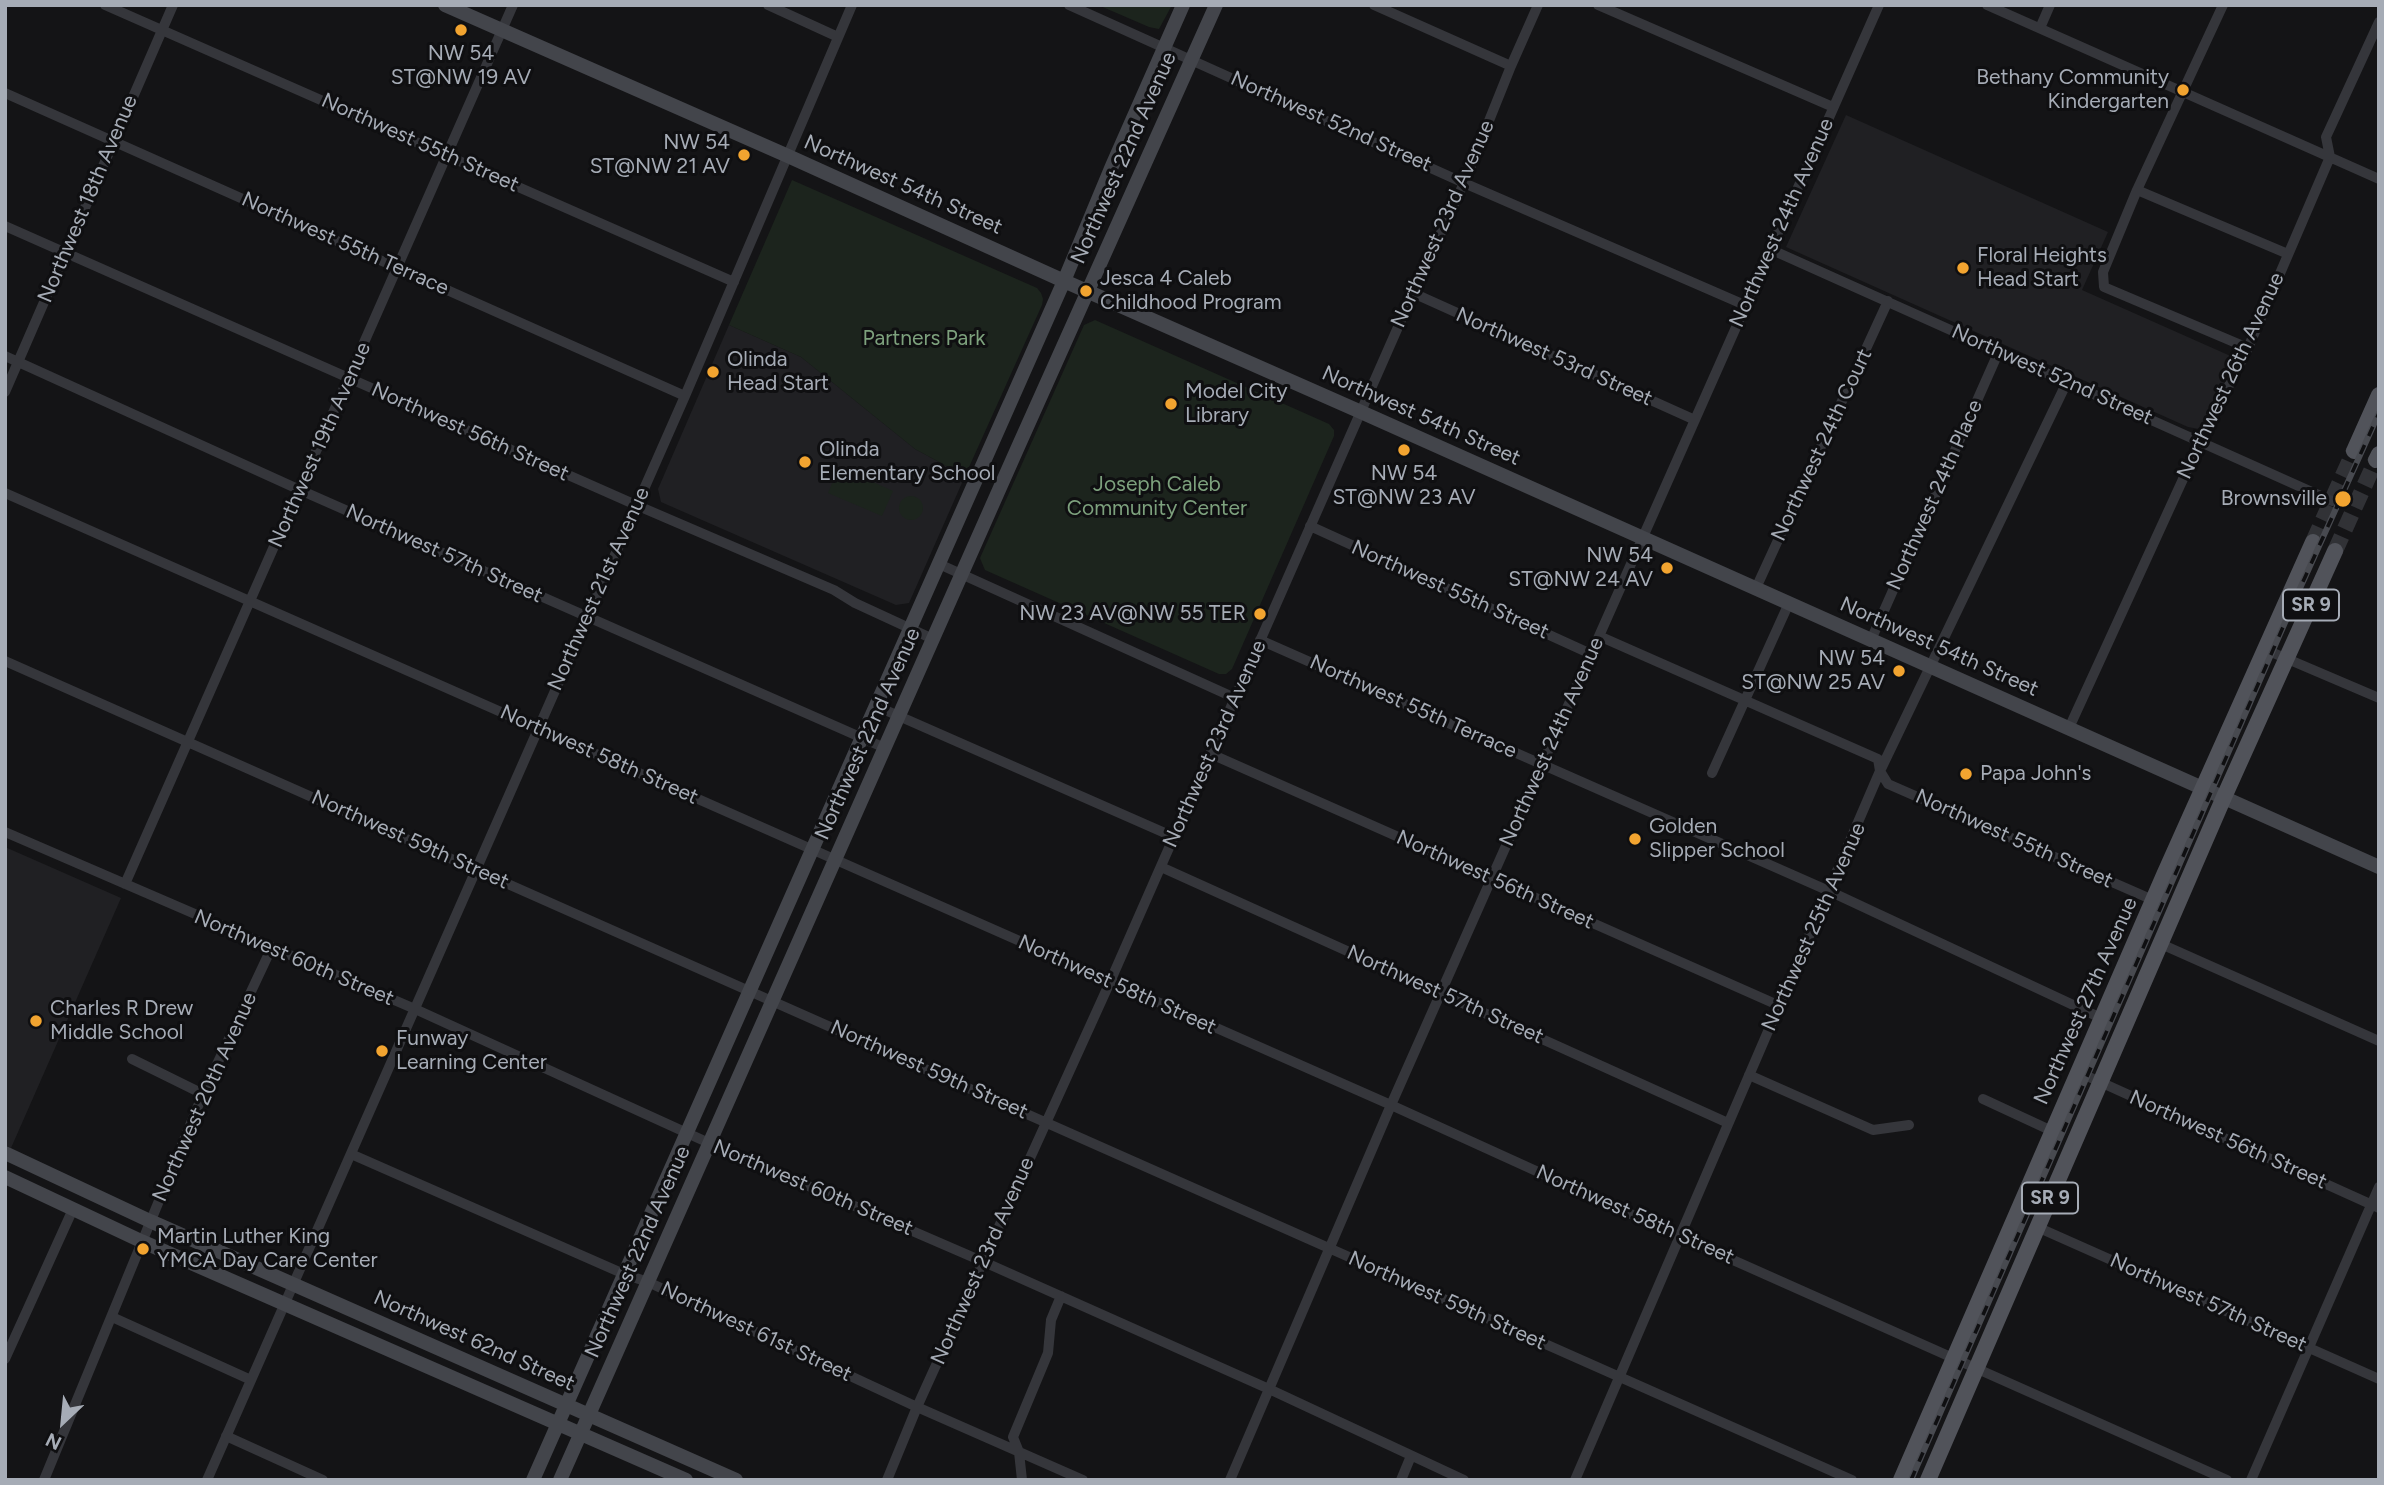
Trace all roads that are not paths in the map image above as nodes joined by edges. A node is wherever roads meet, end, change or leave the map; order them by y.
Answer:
1 (105, 5) edge
2 (173, 5) edge
3 (445, 5) edge
4 (513, 5) edge
5 (768, 5) edge
6 (852, 5) edge
7 (1069, 5) edge
8 (1183, 5) edge
9 (1216, 5) edge
10 (1374, 5) edge
11 (1538, 5) edge
12 (1598, 5) edge
13 (1878, 5) edge
14 (1987, 5) edge
15 (2050, 5) edge
16 (2223, 5) edge
17 (2379, 22) edge
18 (2040, 28) junction
19 (162, 30) junction
20 (502, 31) junction
21 (838, 37) junction
22 (1164, 47) junction
23 (1192, 60) junction
24 (1511, 66) junction
25 (2184, 92) junction
26 (5, 93) edge
27 (1833, 107) junction
28 (113, 141) junction
29 (448, 155) junction
30 (788, 156) junction
31 (2330, 158) junction
32 (2379, 178) edge
33 (1464, 183) junction
34 (2137, 190) junction
35 (5, 226) edge
36 (1772, 250) junction
37 (64, 252) junction
38 (2288, 254) junction
39 (398, 268) junction
40 (734, 282) junction
41 (1064, 282) junction
42 (1087, 291) junction
43 (1413, 293) junction
44 (1888, 301) junction
45 (1746, 306) junction
46 (2248, 348) junction
47 (1999, 351) junction
48 (5, 356) edge
49 (18, 362) junction
50 (349, 379) junction
51 (2067, 382) junction
52 (5, 393) edge
53 (2379, 395) edge
54 (685, 396) junction
55 (1361, 412) junction
56 (1695, 420) junction
57 (2200, 442) junction
58 (2354, 451) tunnel mouth
59 (300, 490) junction
60 (5, 494) edge
61 (2332, 501) dead end
62 (636, 505) junction
63 (1310, 526) junction
64 (1642, 538) junction
65 (2314, 542) tunnel mouth
66 (2335, 551) tunnel mouth
67 (939, 564) junction
68 (961, 575) junction
69 (1756, 588) junction
70 (251, 601) junction
71 (1789, 603) junction
72 (587, 617) junction
73 (910, 628) junction
74 (1599, 636) junction
75 (933, 639) junction
76 (1260, 640) junction
77 (1871, 640) junction
78 (2264, 649) junction
79 (1591, 654) junction
80 (2287, 658) junction
81 (5, 661) edge
82 (1931, 666) junction
83 (1235, 698) junction
84 (2379, 698) edge
85 (1746, 699) junction
86 (876, 706) junction
87 (899, 716) junction
88 (538, 728) junction
89 (2069, 728) junction
90 (861, 738) junction
91 (189, 741) junction
92 (885, 748) junction
93 (1211, 754) junction
94 (1542, 764) junction
95 (1880, 771) junction
96 (1712, 773) dead end
97 (2203, 788) junction
98 (2224, 797) junction
99 (5, 832) edge
100 (1174, 838) junction
101 (813, 849) junction
102 (835, 859) junction
103 (1161, 867) junction
104 (2379, 867) edge
105 (476, 870) junction
106 (1491, 879) junction
107 (125, 884) junction
108 (1829, 891) junction
109 (2153, 900) junction
110 (2161, 944) junction
111 (271, 948) junction
112 (1110, 982) junction
113 (750, 991) junction
114 (1442, 993) junction
115 (773, 1000) junction
116 (1780, 1006) junction
117 (415, 1009) junction
118 (2101, 1018) junction
119 (2379, 1041) edge
120 (132, 1059) dead end
121 (2078, 1072) junction
122 (1749, 1075) junction
123 (2101, 1083) junction
124 (203, 1094) junction
125 (1983, 1099) dead end
126 (1391, 1105) junction
127 (1046, 1122) junction
128 (1728, 1123) junction
129 (1909, 1125) dead end
130 (2052, 1131) junction
131 (687, 1133) junction
132 (709, 1143) junction
133 (5, 1153) edge
134 (351, 1154) junction
135 (5, 1177) edge
136 (2379, 1187) edge
137 (2375, 1206) edge
138 (73, 1209) junction
139 (150, 1221) junction
140 (2037, 1227) junction
141 (1679, 1236) junction
142 (141, 1241) junction
143 (1329, 1249) junction
144 (984, 1262) junction
145 (624, 1274) junction
146 (648, 1282) junction
147 (292, 1284) junction
148 (1061, 1296) junction
149 (284, 1303) junction
150 (112, 1317) junction
151 (2309, 1348) junction
152 (1954, 1357) junction
153 (5, 1359) edge
154 (1976, 1367) junction
155 (1621, 1377) junction
156 (2379, 1379) edge
157 (251, 1380) junction
158 (1269, 1389) junction
159 (566, 1405) junction
160 (917, 1407) junction
161 (589, 1415) junction
162 (558, 1423) junction
163 (582, 1433) junction
164 (226, 1436) junction
165 (1018, 1452) junction
166 (1411, 1456) junction
167 (44, 1480) edge
168 (207, 1480) edge
169 (323, 1480) edge
170 (533, 1480) edge
171 (560, 1480) edge
172 (686, 1480) edge
173 (736, 1480) edge
174 (887, 1480) edge
175 (1022, 1480) edge
176 (1083, 1480) edge
177 (1230, 1480) edge
178 (1401, 1480) edge
179 (1465, 1480) edge
180 (1575, 1480) edge
181 (1852, 1480) edge
182 (1900, 1480) edge
183 (1928, 1480) edge
184 (2227, 1480) edge
185 (2252, 1480) edge

1 - 19 street, Northwest 55th Street
2 - 19 street, Northwest 18th Avenue
3 - 20 main road, Northwest 54th Street
4 - 20 street, Northwest 19th Avenue
5 - 21 street
6 - 21 street, Northwest 21st Avenue
7 - 22 street, Northwest 52nd Street
8 - 22 main road, Northwest 22nd Avenue
9 - 23 main road, Northwest 22nd Avenue
10 - 24 street
11 - 24 street, Northwest 23rd Avenue
12 - 27 street
13 - 27 street, Northwest 24th Avenue
14 - 18 street
15 - 18 street
16 - 25 street
17 - 31 street, Northwest 26th Avenue
18 - 25 street
19 - 28 street, Northwest 18th Avenue
19 - 29 street, Northwest 55th Street
20 - 29 street, Northwest 19th Avenue
20 - 30 main road, Northwest 54th Street
21 - 30 street, Northwest 21st Avenue
22 - 23 street, Northwest 52nd Street
22 - 41 main road, Northwest 22nd Avenue
23 - 33 street, Northwest 52nd Street
23 - 42 main road, Northwest 22nd Avenue
24 - 33 street, Northwest 23rd Avenue
25 - 31 street
25 - 34 street
26 - 28 street, Northwest 55th Terrace
27 - 36 street, Northwest 24th Avenue
28 - 37 street, Northwest 18th Avenue
28 - 39 street, Northwest 55th Terrace
29 - 39 street, Northwest 19th Avenue
29 - 40 street, Northwest 55th Street
30 - 40 street, Northwest 21st Avenue
30 - 41 main road, Northwest 54th Street
31 - 32 street
31 - 38 street, Northwest 26th Avenue
33 - 43 street, Northwest 23rd Avenue
33 - 45 street, Northwest 52nd Street
34 - 38 street
34 - 46 street
35 - 37 street, Northwest 56th Street
36 - 44 street, Northwest 52nd Street
36 - 45 street, Northwest 24th Avenue
37 - 49 street, Northwest 18th Avenue
37 - 50 street, Northwest 56th Street
38 - 46 street, Northwest 26th Avenue
39 - 50 street, Northwest 19th Avenue
39 - 54 street, Northwest 55th Terrace
40 - 54 street, Northwest 21st Avenue
41 - 42 main road, Northwest 54th Street
41 - 67 main road, Northwest 22nd Avenue
42 - 55 main road, Northwest 54th Street
42 - 68 main road, Northwest 22nd Avenue
43 - 55 street, Northwest 23rd Avenue
43 - 56 street, Northwest 53rd Street
44 - 47 street, Northwest 52nd Street
44 - 69 street, Northwest 24th Court
45 - 56 street, Northwest 24th Avenue
46 - 57 street, Northwest 26th Avenue
47 - 51 street, Northwest 52nd Street
47 - 77 street, Northwest 24th Place
48 - 49 street, Northwest 57th Street
49 - 52 street, Northwest 18th Avenue
49 - 59 street, Northwest 57th Street
50 - 59 street, Northwest 19th Avenue
50 - 62 street, Northwest 56th Street
51 - 57 street, Northwest 52nd Street
51 - 82 street, Northwest 25th Avenue
53 - 58 main road
54 - 62 street, Northwest 21st Avenue
55 - 63 street, Northwest 23rd Avenue
55 - 64 main road, Northwest 54th Street
56 - 64 street, Northwest 24th Avenue
57 - 61 street, Northwest 52nd Street
57 - 89 street, Northwest 26th Avenue
59 - 70 street, Northwest 19th Avenue
59 - 72 street, Northwest 57th Street
60 - 70 street, Northwest 58th Street
62 - 72 street, Northwest 21st Avenue
62 - 73 street, Northwest 56th Street
63 - 76 street, Northwest 23rd Avenue
63 - 79 street, Northwest 55th Street
64 - 69 main road, Northwest 54th Street
64 - 74 street, Northwest 24th Avenue
65 - 78 main road, Northwest 27th Avenue / SR 9
66 - 80 main road, SR 9
67 - 68 street
67 - 73 main road, Northwest 22nd Avenue
68 - 75 main road, Northwest 22nd Avenue
68 - 83 street
69 - 71 main road, Northwest 54th Street
70 - 88 street, Northwest 58th Street
70 - 91 street, Northwest 19th Avenue
71 - 77 main road, Northwest 54th Street
71 - 85 street
72 - 88 street, Northwest 21st Avenue
72 - 90 street, Northwest 57th Street
73 - 75 street, Northwest 56th Street
73 - 86 main road, Northwest 22nd Avenue
74 - 79 street, Northwest 24th Avenue
74 - 85 street
75 - 87 main road, Northwest 22nd Avenue
76 - 83 street, Northwest 23rd Avenue
76 - 94 street, Northwest 55th Terrace
77 - 82 main road, Northwest 54th Street
78 - 80 street
78 - 97 main road, Northwest 27th Avenue / SR 9
79 - 94 street, Northwest 24th Avenue
80 - 84 street
80 - 98 main road, SR 9
81 - 91 street, Northwest 59th Street
82 - 89 main road, Northwest 54th Street
82 - 95 street, Northwest 25th Avenue
83 - 93 street, Northwest 23rd Avenue
85 - 95 street
85 - 96 street
86 - 87 street
86 - 90 main road, Northwest 22nd Avenue
87 - 92 main road, Northwest 22nd Avenue
87 - 100 street
88 - 101 street, Northwest 58th Street
88 - 105 street, Northwest 21st Avenue
89 - 97 main road, Northwest 54th Street
90 - 92 street, Northwest 57th Street
90 - 101 main road, Northwest 22nd Avenue
91 - 105 street, Northwest 59th Street
91 - 107 street, Northwest 19th Avenue
92 - 102 main road, Northwest 22nd Avenue
93 - 100 street, Northwest 23rd Avenue
93 - 106 street, Northwest 56th Street
94 - 106 street, Northwest 24th Avenue
94 - 108 street, Northwest 55th Terrace
95 - 108 street, Northwest 25th Avenue
95 - 109 street, Northwest 55th Street
97 - 98 main road, Northwest 54th Street
97 - 109 main road, Northwest 27th Avenue / SR 9
98 - 104 main road, Northwest 54th Street
98 - 110 main road, SR 9
99 - 107 street, Northwest 60th Street
100 - 103 street, Northwest 23rd Avenue
101 - 102 street, Northwest 58th Street
101 - 113 main road, Northwest 22nd Avenue
102 - 112 street, Northwest 58th Street
102 - 115 main road, Northwest 22nd Avenue
103 - 112 street, Northwest 23rd Avenue
103 - 114 street, Northwest 57th Street
105 - 113 street, Northwest 59th Street
105 - 117 street, Northwest 21st Avenue
106 - 114 street, Northwest 24th Avenue
106 - 116 street, Northwest 56th Street
107 - 111 street, Northwest 60th Street
108 - 116 street, Northwest 25th Avenue
108 - 118 street, Northwest 55th Terrace
109 - 118 main road, Northwest 27th Avenue / SR 9
110 - 119 street
110 - 123 main road, SR 9
111 - 117 street, Northwest 60th Street
111 - 124 street, Northwest 20th Avenue
112 - 126 street, Northwest 58th Street
112 - 127 street, Northwest 23rd Avenue
113 - 115 street, Northwest 59th Street
113 - 131 main road, Northwest 22nd Avenue
114 - 126 street, Northwest 24th Avenue
114 - 128 street, Northwest 57th Street
115 - 127 street, Northwest 59th Street
115 - 132 main road, Northwest 22nd Avenue
116 - 122 street, Northwest 25th Avenue
117 - 131 street, Northwest 60th Street
117 - 134 street, Northwest 21st Avenue
118 - 121 main road, Northwest 27th Avenue / SR 9
120 - 124 street
121 - 123 street, Northwest 56th Street
121 - 130 main road, Northwest 27th Avenue / SR 9
122 - 128 street, Northwest 25th Avenue
122 - 129 street
123 - 137 street, Northwest 56th Street
123 - 140 main road, SR 9
124 - 139 street, Northwest 20th Avenue
125 - 130 street
126 - 141 street, Northwest 58th Street
126 - 143 street, Northwest 24th Avenue
127 - 143 street, Northwest 59th Street
127 - 144 street, Northwest 23rd Avenue
128 - 141 street, Northwest 25th Avenue
130 - 152 main road, Northwest 27th Avenue / SR 9
131 - 132 street, Northwest 60th Street
131 - 145 main road, Northwest 22nd Avenue
132 - 144 street, Northwest 60th Street
132 - 146 main road, Northwest 22nd Avenue
133 - 139 main road, Northwest 62nd Street
134 - 145 street, Northwest 61st Street
134 - 147 street, Northwest 21st Avenue
135 - 138 main road, Northwest 62nd Street
136 - 137 street
137 - 151 street
138 - 142 main road, Northwest 62nd Street
138 - 153 street
139 - 142 street, Northwest 20th Avenue
139 - 147 main road, Northwest 62nd Street
140 - 151 street, Northwest 57th Street
140 - 154 main road, SR 9
141 - 152 street, Northwest 58th Street
141 - 155 street, Northwest 25th Avenue
142 - 149 main road, Northwest 62nd Street
142 - 150 street, Northwest 20th Avenue
143 - 155 street, Northwest 59th Street
143 - 158 street, Northwest 24th Avenue
144 - 148 street, Northwest 60th Street
144 - 160 street, Northwest 23rd Avenue
145 - 146 street, Northwest 61st Street
145 - 159 main road, Northwest 22nd Avenue
146 - 160 street, Northwest 61st Street
146 - 161 main road, Northwest 22nd Avenue
147 - 149 street, Northwest 21st Avenue
147 - 159 main road, Northwest 62nd Street
148 - 158 street, Northwest 60th Street
148 - 165 street
149 - 157 street, Northwest 21st Avenue
149 - 162 main road, Northwest 62nd Street
150 - 157 street
150 - 167 street, Northwest 20th Avenue
151 - 156 street, Northwest 57th Street
151 - 185 street
152 - 154 street, Northwest 58th Street
152 - 182 main road, Northwest 27th Avenue / SR 9
154 - 183 main road, SR 9
154 - 184 street, Northwest 58th Street
155 - 180 street, Northwest 25th Avenue
155 - 181 street, Northwest 59th Street
157 - 164 street, Northwest 21st Avenue
158 - 166 street, Northwest 60th Street
158 - 177 street, Northwest 24th Avenue
159 - 161 main road, Northwest 62nd Street
159 - 162 main road, Northwest 22nd Avenue
160 - 165 street, Northwest 61st Street
160 - 174 street, Northwest 23rd Avenue
161 - 163 main road, Northwest 22nd Avenue
161 - 173 main road, Northwest 62nd Street
162 - 163 main road, Northwest 62nd Street
162 - 170 main road, Northwest 22nd Avenue
163 - 171 main road, Northwest 22nd Avenue
163 - 172 main road, Northwest 62nd Street
164 - 168 street, Northwest 21st Avenue
164 - 169 street
165 - 175 street
165 - 176 street, Northwest 61st Street
166 - 178 street
166 - 179 street, Northwest 60th Street

